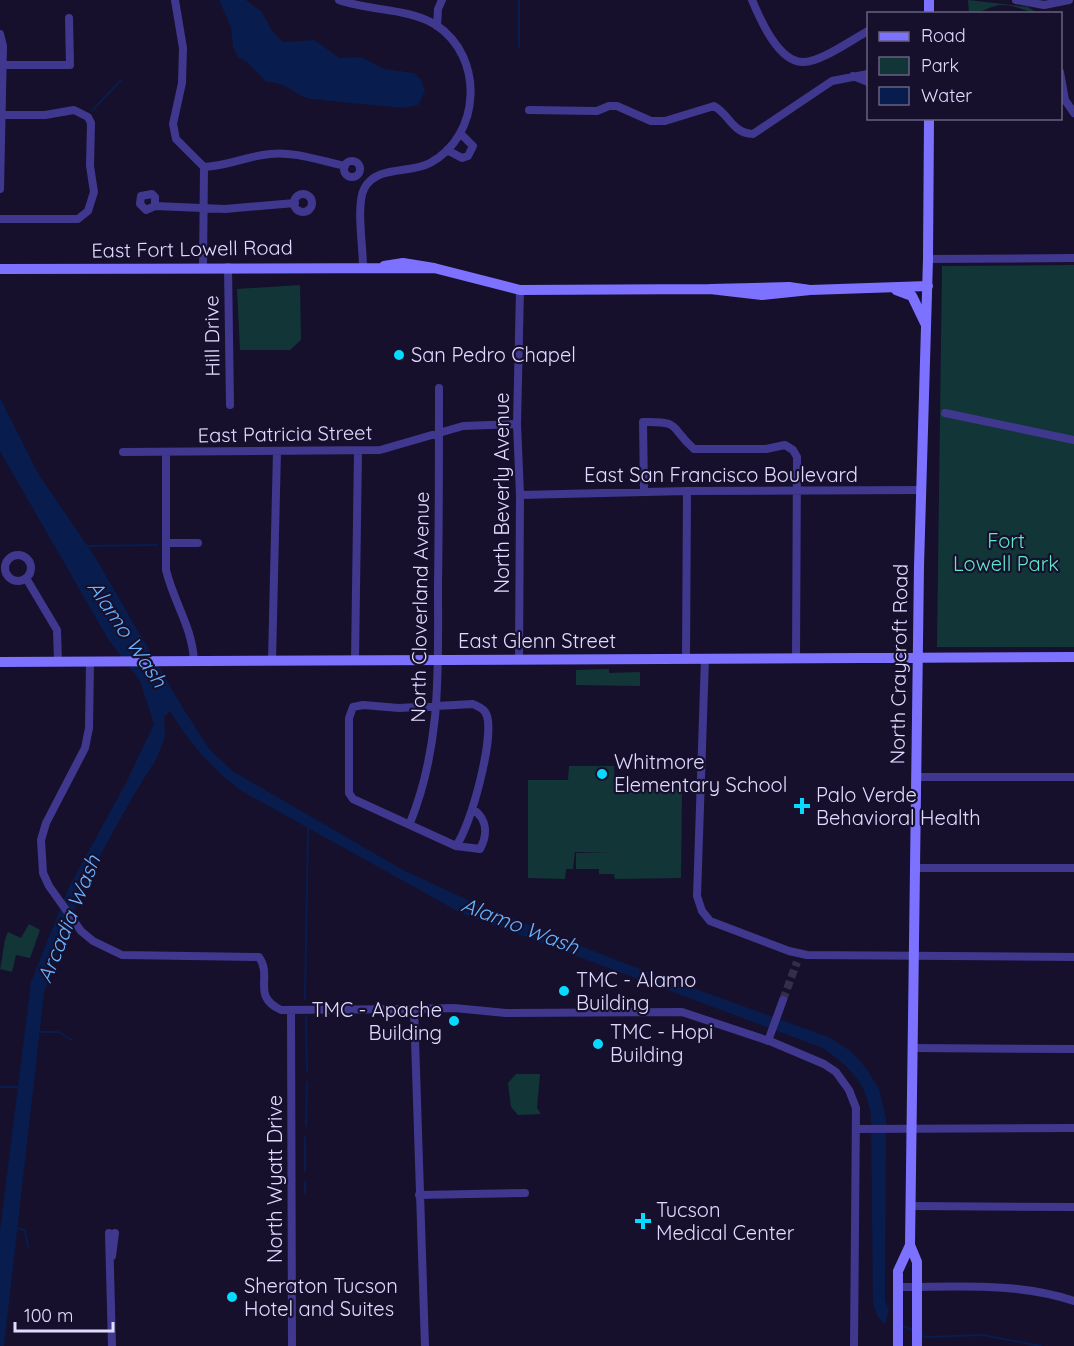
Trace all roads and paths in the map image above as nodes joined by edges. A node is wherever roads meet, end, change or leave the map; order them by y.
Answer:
1 (175, 0) edge
2 (339, 0) edge
3 (442, 0) edge
4 (752, 0) edge
5 (1016, 0) edge
6 (1069, 0) edge
7 (1045, 9) edge
8 (69, 18) dead end
9 (437, 26) junction
10 (867, 32) edge
11 (0, 34) edge
12 (3, 65) junction
13 (867, 74) edge
14 (852, 75) junction
15 (867, 82) edge
16 (1062, 83) edge
17 (529, 110) dead end
18 (1074, 113) edge
19 (2, 115) junction
20 (929, 120) edge
21 (461, 134) junction
22 (447, 150) junction
23 (345, 166) dead end
24 (204, 167) junction
25 (0, 189) edge
26 (295, 203) dead end
27 (155, 206) dead end
28 (203, 209) junction
29 (0, 219) edge
30 (1074, 258) edge
31 (928, 259) junction
32 (363, 266) junction
33 (203, 267) junction
34 (228, 267) junction
35 (0, 269) edge
36 (928, 286) junction
37 (884, 288) junction
38 (520, 290) junction
39 (927, 326) junction
40 (439, 388) dead end
41 (230, 405) dead end
42 (945, 413) dead end
43 (517, 424) junction
44 (439, 435) junction
45 (1074, 440) edge
46 (277, 451) junction
47 (358, 451) junction
48 (123, 452) dead end
49 (166, 452) junction
50 (687, 490) junction
51 (921, 490) junction
52 (644, 491) junction
53 (797, 492) junction
54 (520, 495) junction
55 (167, 543) junction
56 (198, 543) dead end
57 (26, 578) dead end
58 (917, 657) junction
59 (1074, 657) edge
60 (686, 658) junction
61 (705, 658) junction
62 (796, 658) junction
63 (519, 659) junction
64 (272, 660) junction
65 (355, 660) junction
66 (438, 660) junction
67 (194, 661) junction
68 (0, 662) edge
69 (58, 662) junction
70 (90, 662) junction
71 (436, 704) junction
72 (916, 777) junction
73 (1074, 777) edge
74 (473, 809) junction
75 (410, 823) junction
76 (456, 846) junction
77 (915, 868) junction
78 (1074, 868) edge
79 (801, 953) junction
80 (914, 956) junction
81 (1074, 957) edge
82 (797, 962) tunnel mouth
83 (783, 1000) tunnel mouth
84 (414, 1009) junction
85 (291, 1011) junction
86 (770, 1037) junction
87 (912, 1048) junction
88 (1074, 1048) edge
89 (911, 1128) junction
90 (1074, 1128) edge
91 (856, 1129) junction
92 (525, 1193) dead end
93 (419, 1195) junction
94 (910, 1206) junction
95 (1074, 1207) edge
96 (112, 1233) dead end
97 (910, 1245) junction
98 (898, 1287) junction
99 (917, 1287) junction
100 (1074, 1301) edge
101 (917, 1344) edge
102 (112, 1346) edge
103 (292, 1346) edge
104 (425, 1346) edge
105 (854, 1346) edge
106 (898, 1346) edge

1 - 24 street
2 - 9 street
3 - 9 street
4 - 10 street
5 - 7 street
6 - 7 street
8 - 12 street
9 - 21 street
11 - 12 street
12 - 19 street
13 - 14 street
14 - 15 street
14 - 17 street
16 - 18 street
19 - 25 street
19 - 29 street
20 - 31 street, North Craycroft Road
21 - 22 street
21 - 22 street
22 - 32 street
23 - 24 street
24 - 28 street
26 - 28 street
27 - 28 street
28 - 33 street
30 - 31 street
31 - 36 street, North Craycroft Road
32 - 34 street, East Fort Lowell Road
32 - 38 street, East Fort Lowell Road
33 - 34 street, East Fort Lowell Road
33 - 35 street, East Fort Lowell Road
34 - 41 street, Hill Drive
36 - 37 street, East Fort Lowell Road
36 - 39 street, North Craycroft Road
37 - 38 street, East Fort Lowell Road
37 - 39 street
38 - 43 street, North Beverly Avenue
39 - 51 street, North Craycroft Road
40 - 44 street, North Cloverland Avenue
42 - 45 street
43 - 44 street, East Patricia Street
43 - 54 street, North Beverly Avenue
44 - 47 street, East Patricia Street
44 - 66 street, North Cloverland Avenue
46 - 47 street, East Patricia Street
46 - 49 street, East Patricia Street
46 - 64 street
47 - 65 street
48 - 49 street, East Patricia Street
49 - 55 street
50 - 52 street, East San Francisco Boulevard
50 - 53 street, East San Francisco Boulevard
50 - 60 street
51 - 53 street, East San Francisco Boulevard
51 - 58 street, North Craycroft Road
52 - 53 street
52 - 54 street, East San Francisco Boulevard
53 - 62 street
54 - 63 street, North Beverly Avenue
55 - 56 street
55 - 67 street
57 - 69 street
58 - 59 street, East Glenn Street
58 - 62 street, East Glenn Street
58 - 72 street, North Craycroft Road
60 - 61 street, East Glenn Street
60 - 63 street, East Glenn Street
61 - 62 street, East Glenn Street
61 - 79 street
63 - 66 street, East Glenn Street
64 - 65 street, East Glenn Street
64 - 67 street, East Glenn Street
65 - 66 street, East Glenn Street
66 - 71 street, North Cloverland Avenue
67 - 70 street, East Glenn Street
68 - 69 street, East Glenn Street
69 - 70 street, East Glenn Street
70 - 85 street
71 - 74 street
71 - 75 street, North Cloverland Avenue
71 - 75 street
72 - 73 street
72 - 77 street, North Craycroft Road
74 - 76 street
74 - 76 street
75 - 76 street
77 - 78 street
77 - 80 street, North Craycroft Road
79 - 80 street
79 - 82 street
80 - 81 street
80 - 87 street, North Craycroft Road
83 - 86 street
84 - 85 street
84 - 86 street
84 - 93 street
85 - 103 street, North Wyatt Drive
86 - 91 street
87 - 88 street
87 - 89 street, North Craycroft Road
89 - 90 street
89 - 91 street
89 - 94 street, North Craycroft Road
91 - 105 street
92 - 93 street
93 - 104 street
94 - 95 street
94 - 97 street, North Craycroft Road
96 - 102 street
97 - 98 street, North Craycroft Road
97 - 99 street, North Craycroft Road
98 - 99 street
98 - 106 street, North Craycroft Road
99 - 100 street
99 - 101 street, North Craycroft Road

